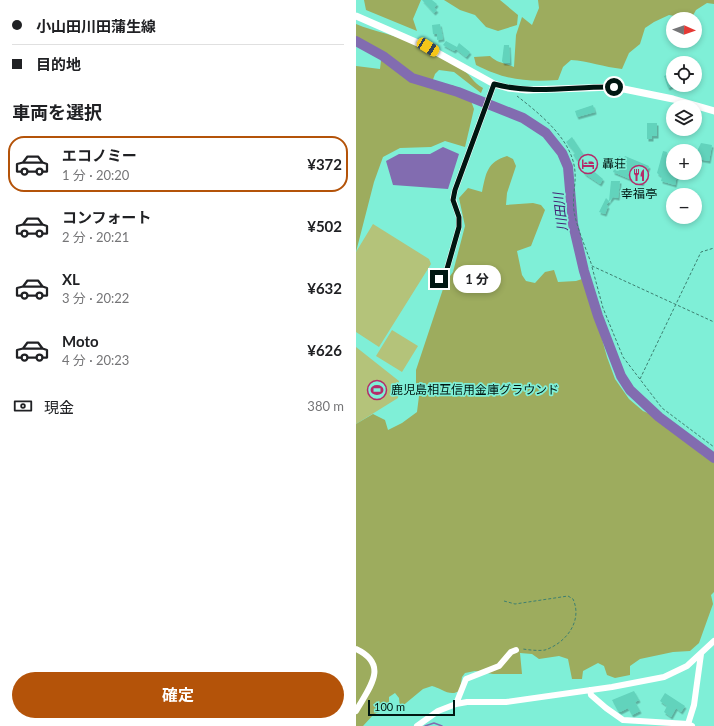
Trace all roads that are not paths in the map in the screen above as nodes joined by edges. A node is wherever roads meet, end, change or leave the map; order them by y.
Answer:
1 (356, 16) edge
2 (493, 87) junction
3 (714, 111) edge
4 (439, 279) dead end
5 (714, 642) edge
6 (356, 649) edge
7 (516, 650) road end
8 (701, 654) junction
9 (590, 690) junction
10 (456, 704) junction
11 (356, 711) edge
12 (623, 723) edge
13 (690, 725) edge
14 (417, 726) edge

1 - 2 main road
2 - 3 main road
2 - 4 street
5 - 8 street
6 - 11 street
7 - 10 street
8 - 9 street
8 - 13 street
9 - 10 street
9 - 12 street
10 - 14 street
12 - 13 street

